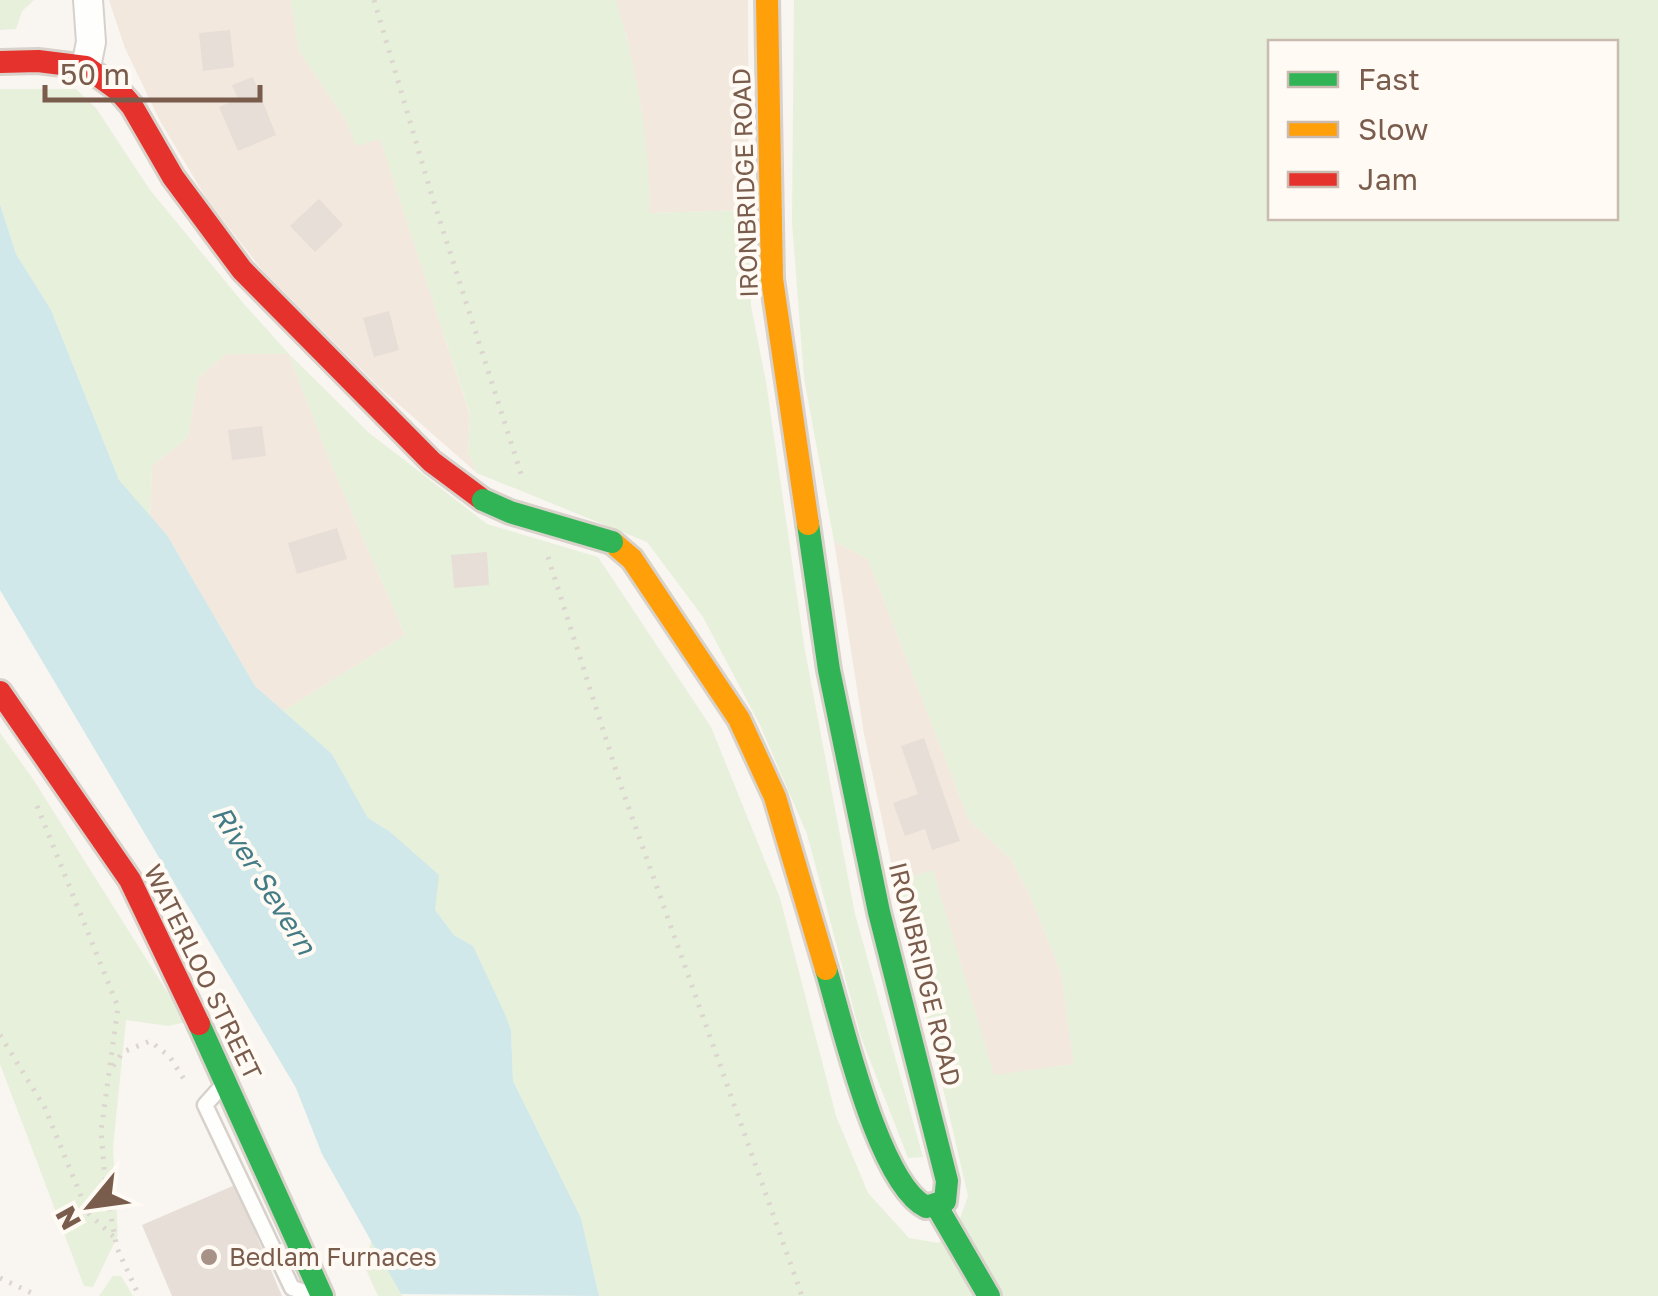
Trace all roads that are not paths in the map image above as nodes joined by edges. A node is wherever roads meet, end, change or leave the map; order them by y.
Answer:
1 (88, 0) edge
2 (767, 0) edge
3 (0, 62) edge
4 (86, 66) junction
5 (0, 692) edge
6 (936, 1205) junction
7 (320, 1296) edge
8 (990, 1296) edge

1 - 4 street
2 - 6 main road, IRONBRIDGE ROAD
3 - 4 main road
4 - 6 main road, bridge
5 - 7 main road, WATERLOO STREET
6 - 8 main road

